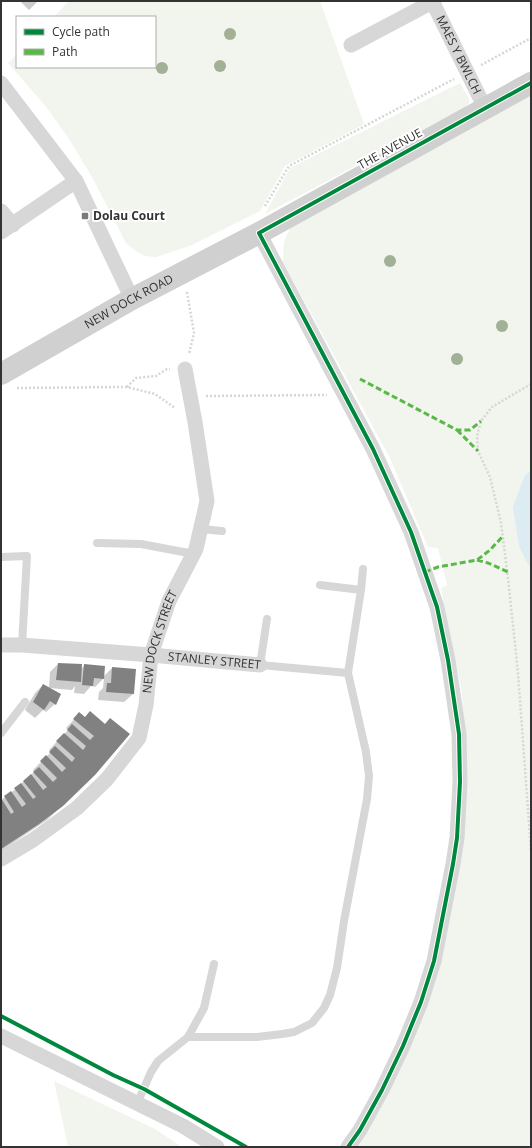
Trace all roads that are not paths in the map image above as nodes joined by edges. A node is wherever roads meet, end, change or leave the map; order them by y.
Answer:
1 (433, 1) edge
2 (351, 45) dead end
3 (1, 83) edge
4 (531, 83) edge
5 (485, 108) junction
6 (76, 181) junction
7 (1, 211) edge
8 (7, 228) edge
9 (264, 230) junction
10 (132, 298) junction
11 (185, 370) road end
12 (9, 381) edge
13 (201, 529) junction
14 (222, 531) dead end
15 (96, 543) dead end
16 (194, 554) junction
17 (1, 557) edge
18 (363, 569) dead end
19 (320, 585) dead end
20 (362, 590) junction
21 (267, 619) dead end
22 (1, 645) edge
23 (22, 645) junction
24 (151, 655) junction
25 (260, 666) junction
26 (348, 674) junction
27 (25, 702) dead end
28 (1, 733) edge
29 (1, 859) edge
30 (214, 964) dead end
31 (1, 1036) edge
32 (188, 1037) junction
33 (137, 1104) junction
34 (217, 1147) edge
35 (348, 1147) edge

1 - 2 street
1 - 5 street, MAES Y BWLCH
3 - 6 street
4 - 5 main road, THE AVENUE
5 - 9 main road, THE AVENUE
6 - 8 street
6 - 10 street
7 - 8 street
9 - 10 main road, NEW DOCK ROAD
9 - 35 street
10 - 12 main road, NEW DOCK ROAD
11 - 13 street, NEW DOCK STREET
13 - 14 lane
13 - 16 street, NEW DOCK STREET
15 - 16 lane
16 - 24 street, NEW DOCK STREET
17 - 23 lane
18 - 20 lane
19 - 20 lane
20 - 26 lane
21 - 25 lane, STANLEY STREET
22 - 23 street, STANLEY STREET
23 - 24 street, STANLEY STREET
24 - 25 street, STANLEY STREET
24 - 29 street, NEW DOCK STREET
25 - 26 lane
26 - 32 lane
27 - 28 lane
30 - 32 lane
31 - 33 street
32 - 33 lane
33 - 34 street

